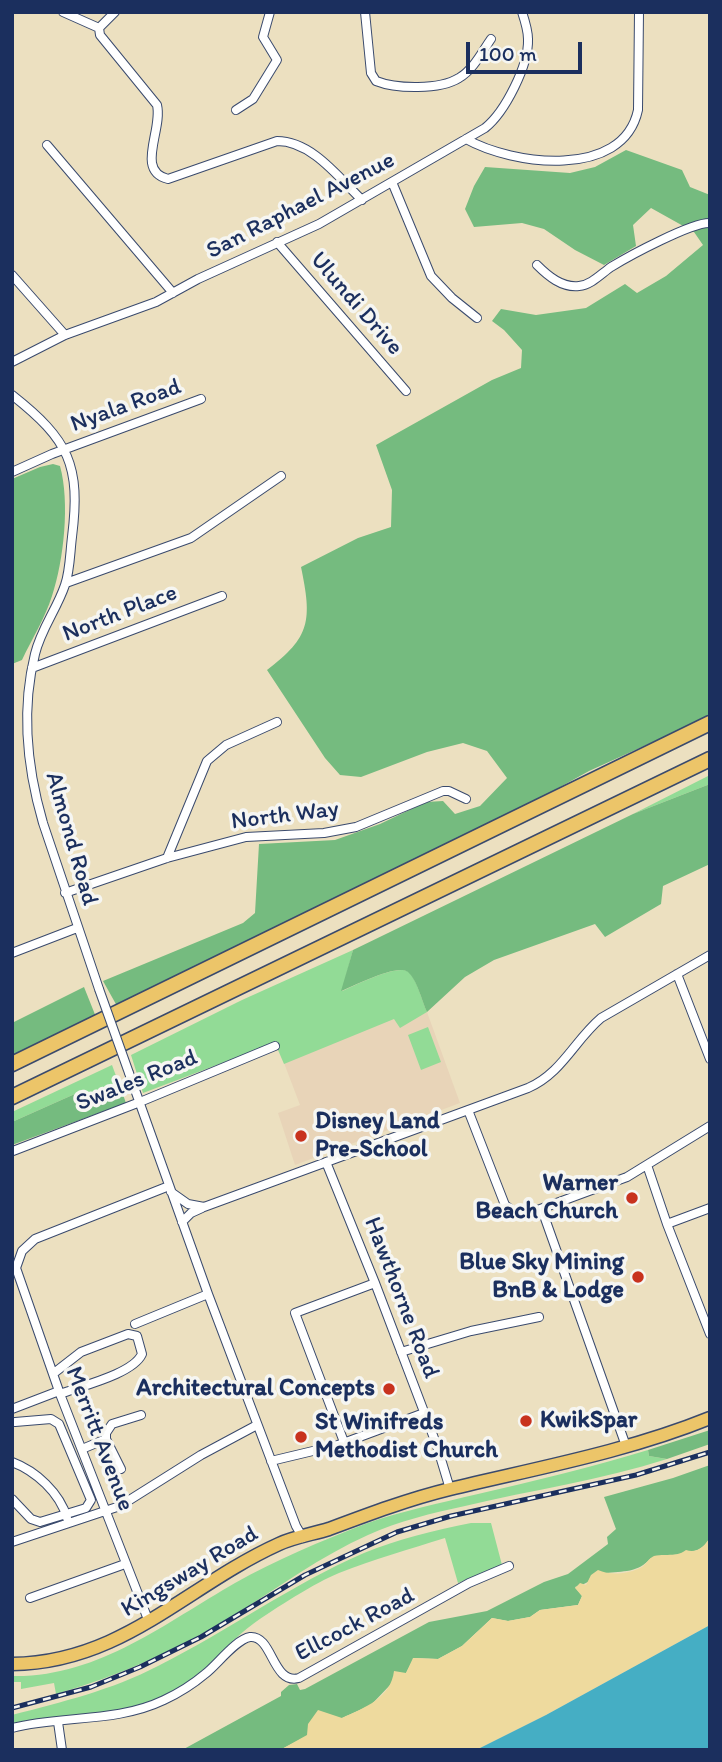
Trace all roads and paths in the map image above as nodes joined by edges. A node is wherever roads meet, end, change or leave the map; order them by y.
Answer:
1 (63, 12) edge
2 (115, 12) edge
3 (270, 12) edge
4 (365, 12) edge
5 (522, 12) edge
6 (639, 12) edge
7 (100, 28) junction
8 (491, 39) dead end
9 (236, 110) dead end
10 (466, 139) junction
11 (47, 145) dead end
12 (392, 183) junction
13 (362, 200) junction
14 (710, 223) edge
15 (277, 242) junction
16 (537, 265) dead end
17 (12, 275) edge
18 (173, 293) junction
19 (477, 318) dead end
20 (65, 335) junction
21 (12, 362) edge
22 (406, 391) dead end
23 (12, 395) edge
24 (201, 399) dead end
25 (65, 449) junction
26 (12, 472) edge
27 (281, 476) dead end
28 (66, 583) junction
29 (222, 596) dead end
30 (32, 668) junction
31 (277, 722) dead end
32 (710, 723) edge
33 (710, 759) edge
34 (466, 799) dead end
35 (167, 858) junction
36 (65, 893) junction
37 (77, 928) junction
38 (12, 953) edge
39 (710, 955) edge
40 (677, 974) junction
41 (275, 1046) dead end
42 (710, 1059) edge
43 (12, 1064) edge
44 (12, 1097) edge
45 (140, 1102) junction
46 (468, 1110) junction
47 (710, 1126) edge
48 (13, 1151) edge
49 (326, 1162) junction
50 (647, 1165) junction
51 (170, 1189) junction
52 (204, 1207) junction
53 (710, 1208) edge
54 (542, 1210) junction
55 (182, 1222) junction
56 (667, 1224) junction
57 (15, 1254) edge
58 (14, 1269) edge
59 (375, 1283) junction
60 (208, 1294) junction
61 (539, 1317) dead end
62 (135, 1324) dead end
63 (710, 1334) edge
64 (401, 1352) junction
65 (54, 1373) junction
66 (60, 1393) junction
67 (12, 1409) edge
68 (424, 1413) junction
69 (141, 1415) dead end
70 (710, 1418) edge
71 (15, 1422) dead end
72 (257, 1425) junction
73 (106, 1439) junction
74 (344, 1442) junction
75 (626, 1446) junction
76 (82, 1449) junction
77 (271, 1461) junction
78 (12, 1462) edge
79 (121, 1469) dead end
80 (450, 1489) junction
81 (12, 1499) edge
82 (106, 1511) junction
83 (66, 1514) junction
84 (69, 1523) junction
85 (303, 1538) junction
86 (12, 1542) edge
87 (125, 1564) junction
88 (509, 1566) dead end
89 (30, 1598) dead end
90 (149, 1622) junction
91 (12, 1664) edge
92 (58, 1722) junction
93 (12, 1728) edge
94 (61, 1750) edge

1 - 7 street
2 - 7 street
3 - 9 street
4 - 8 street
5 - 10 street, San Raphael Avenue
6 - 10 street
7 - 13 street
10 - 12 street, San Raphael Avenue
11 - 18 street
12 - 13 street, San Raphael Avenue
12 - 19 street
13 - 15 street, San Raphael Avenue
14 - 16 street
15 - 18 street, San Raphael Avenue
15 - 22 street, Ulundi Drive
17 - 20 street
18 - 20 street, San Raphael Avenue
20 - 21 street, San Raphael Avenue
23 - 25 street, Almond Road
24 - 25 street, Nyala Road
25 - 26 street, Nyala Road
25 - 28 street, Almond Road
27 - 28 street
28 - 30 street, Almond Road
29 - 30 street, North Place
30 - 36 street, Almond Road
31 - 35 street
32 - 43 highway
33 - 44 highway
34 - 35 street, North Way
35 - 36 street, North Way
36 - 37 street, Almond Road
37 - 38 street
37 - 45 street, Almond Road, bridge
39 - 40 street
40 - 42 street
40 - 46 street
41 - 45 street, Swales Road
45 - 48 street, Swales Road
45 - 51 street, Almond Road
46 - 49 street
46 - 54 street
47 - 50 street
49 - 52 street
49 - 59 street, Hawthorne Road
50 - 54 street
50 - 56 street
51 - 52 street
51 - 55 street, Almond Road
51 - 57 street
52 - 55 street
53 - 56 street
54 - 75 street
55 - 60 street, Almond Road
56 - 63 street
57 - 58 street
58 - 65 street, Merritt Avenue
59 - 64 street, Hawthorne Road
59 - 74 street
60 - 62 street
60 - 72 street, Almond Road
61 - 64 street
64 - 68 street, Hawthorne Road
65 - 66 street, Merritt Avenue
65 - 66 street
66 - 67 street
66 - 76 street, Merritt Avenue
68 - 74 street
68 - 80 street, Hawthorne Road
69 - 73 street
70 - 75 main road, Kingsway Road
71 - 83 street
72 - 77 street, Almond Road
72 - 82 street
73 - 76 street
73 - 79 street
74 - 77 street
75 - 80 main road, Kingsway Road
76 - 82 street, Merritt Avenue
77 - 85 street, Almond Road
78 - 83 street
80 - 85 main road, Kingsway Road
81 - 83 street
82 - 84 street
82 - 87 street, Merritt Avenue
83 - 84 street
84 - 86 street
85 - 90 main road, Kingsway Road
87 - 89 street
87 - 90 street, Merritt Avenue
88 - 92 street, Ellcock Road
90 - 91 main road, Kingsway Road
92 - 93 street, Ellcock Road
92 - 94 street

